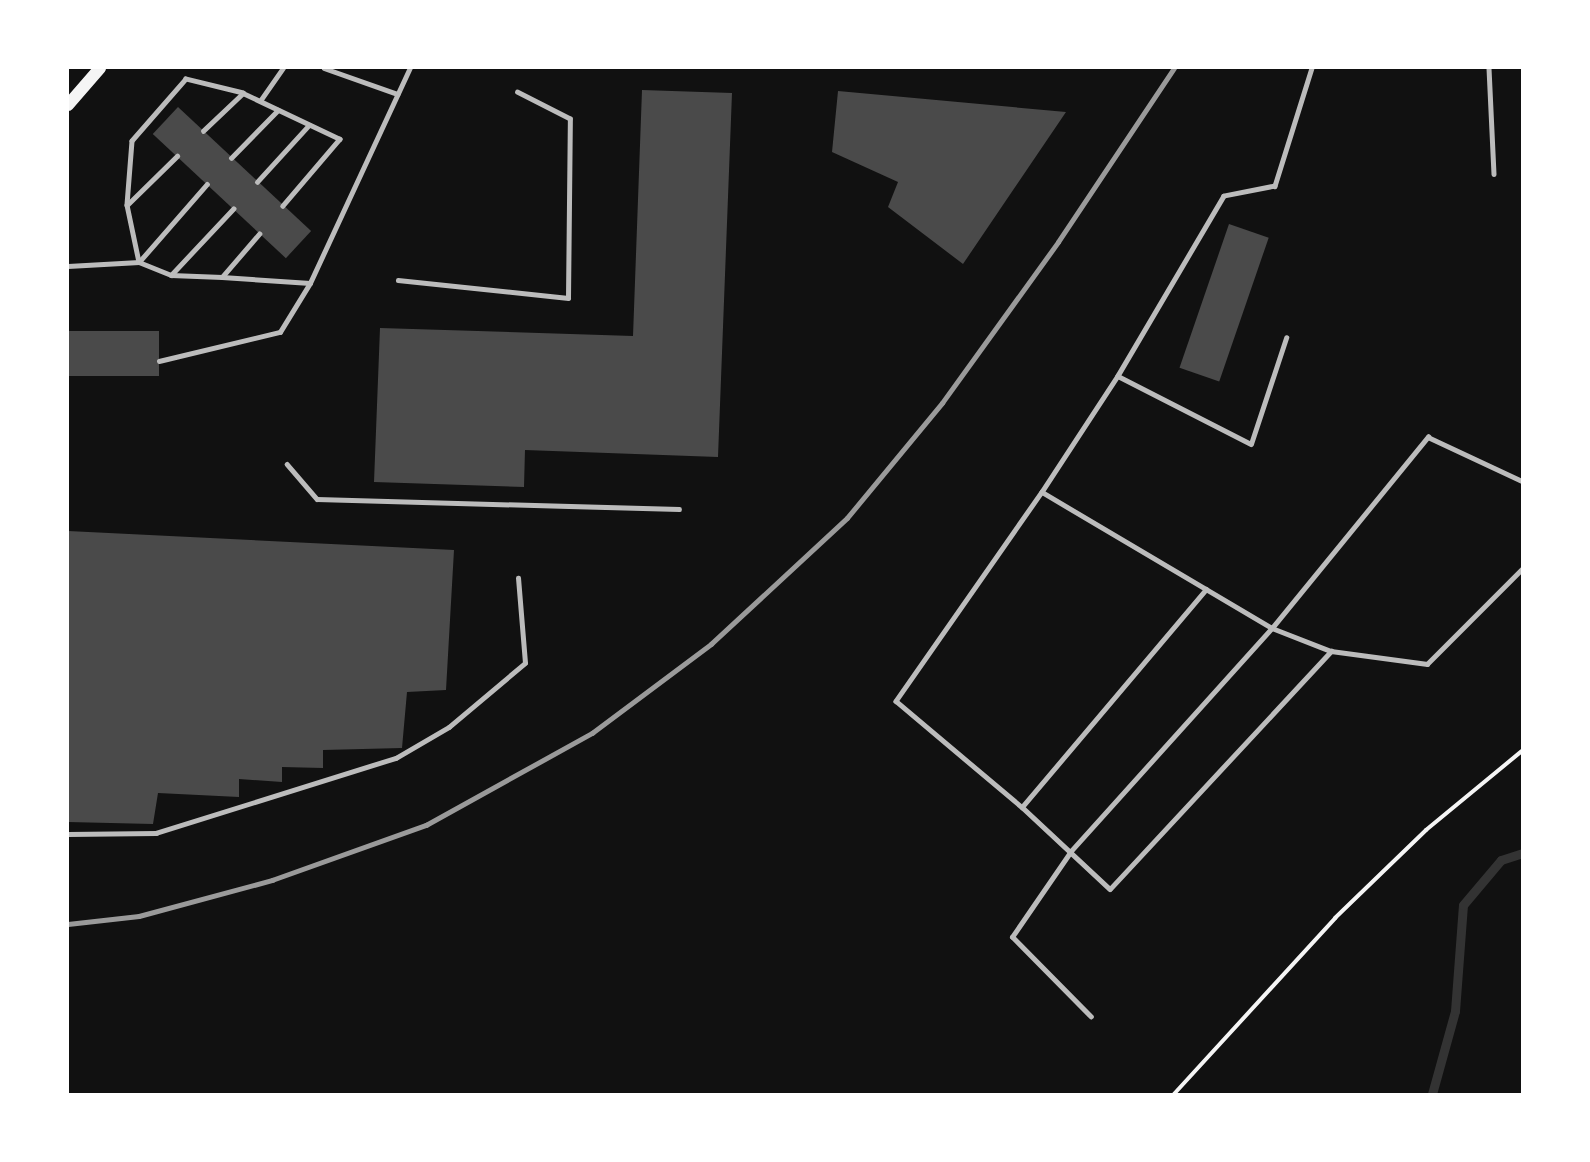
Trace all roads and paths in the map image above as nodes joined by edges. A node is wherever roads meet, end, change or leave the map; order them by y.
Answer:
1 (100, 68) edge
2 (283, 68) edge
3 (324, 68) edge
4 (410, 68) edge
5 (1312, 68) edge
6 (1489, 68) edge
7 (517, 92) dead end
8 (243, 93) junction
9 (398, 94) junction
10 (260, 101) junction
11 (68, 105) edge
12 (278, 110) junction
13 (309, 125) junction
14 (203, 131) dead end
15 (177, 156) dead end
16 (231, 158) dead end
17 (1494, 174) dead end
18 (257, 182) dead end
19 (207, 184) dead end
20 (127, 205) junction
21 (283, 206) dead end
22 (233, 209) dead end
23 (260, 234) dead end
24 (139, 262) junction
25 (68, 266) edge
26 (171, 275) junction
27 (222, 277) junction
28 (398, 280) dead end
29 (310, 283) junction
30 (1286, 338) dead end
31 (159, 361) dead end
32 (1118, 376) junction
33 (287, 464) dead end
34 (1522, 481) edge
35 (1042, 492) junction
36 (679, 508) dead end
37 (1522, 569) edge
38 (518, 578) dead end
39 (1206, 589) junction
40 (1272, 628) junction
41 (1331, 651) junction
42 (1522, 751) edge
43 (1022, 807) junction
44 (68, 834) edge
45 (1071, 851) junction
46 (1091, 1017) dead end
47 (1174, 1095) edge

1 - 11 main road
2 - 10 lane
3 - 9 lane
4 - 9 lane
5 - 32 lane
6 - 17 lane
7 - 28 lane
8 - 10 lane
8 - 14 lane
8 - 20 lane
9 - 29 lane
10 - 12 lane
12 - 13 lane
12 - 16 lane
13 - 18 lane
13 - 21 lane
15 - 20 lane
19 - 24 lane
20 - 24 lane
22 - 26 lane
23 - 27 lane
24 - 25 lane
24 - 26 lane
26 - 27 lane
27 - 29 lane
29 - 31 lane
30 - 32 lane
32 - 35 lane
33 - 36 lane
34 - 40 lane
35 - 39 lane
35 - 43 lane
37 - 41 lane
38 - 44 lane
39 - 40 lane
39 - 43 lane
40 - 41 lane
40 - 45 lane
41 - 45 lane
42 - 47 path
43 - 45 lane
45 - 46 lane

